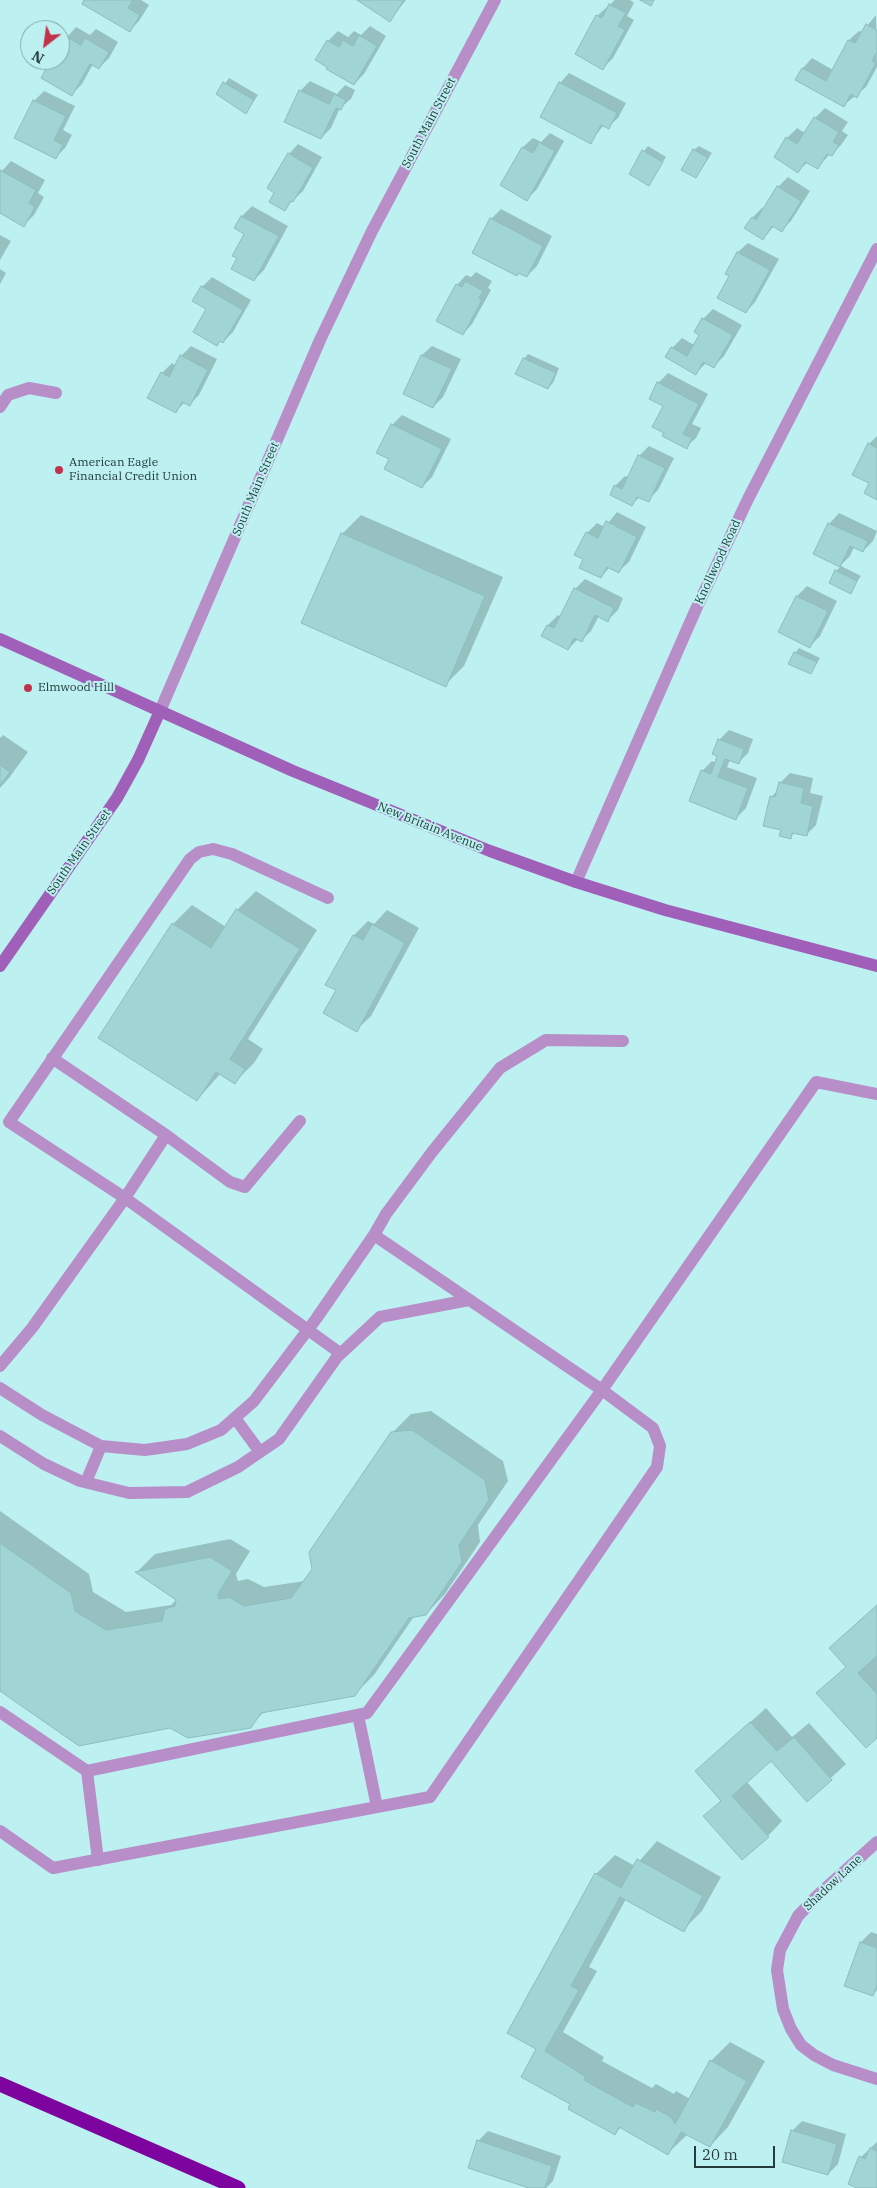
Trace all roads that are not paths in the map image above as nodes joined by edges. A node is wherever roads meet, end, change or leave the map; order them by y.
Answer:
1 (495, 0) edge
2 (877, 249) edge
3 (56, 393) dead end
4 (0, 407) edge
5 (0, 639) edge
6 (160, 712) junction
7 (576, 882) junction
8 (328, 898) dead end
9 (0, 966) edge
10 (877, 966) edge
11 (623, 1040) dead end
12 (52, 1058) junction
13 (877, 1094) edge
14 (300, 1120) dead end
15 (166, 1135) junction
16 (125, 1198) junction
17 (374, 1236) junction
18 (469, 1300) junction
19 (308, 1329) junction
20 (340, 1353) junction
21 (0, 1366) edge
22 (0, 1388) edge
23 (602, 1390) junction
24 (235, 1418) junction
25 (0, 1436) edge
26 (101, 1446) junction
27 (260, 1452) junction
28 (86, 1482) junction
29 (0, 1712) edge
30 (358, 1715) junction
31 (87, 1771) junction
32 (378, 1807) junction
33 (0, 1831) edge
34 (877, 1842) edge
35 (98, 1860) junction
36 (877, 2079) edge
37 (0, 2084) edge
38 (238, 2188) edge

1 - 6 street, South Main Street
2 - 7 street, Knollwood Road
3 - 4 street
5 - 6 main road, New Britain Avenue
6 - 7 main road, New Britain Avenue
6 - 9 main road, South Main Street
7 - 10 main road, New Britain Avenue
8 - 12 street
11 - 17 street
12 - 15 street
12 - 16 street
13 - 23 street
14 - 15 street
15 - 16 street
16 - 19 street
16 - 21 street
17 - 18 street
17 - 19 street
18 - 20 street
18 - 23 street
19 - 20 street
19 - 24 street
20 - 27 street
22 - 26 street
23 - 30 street
23 - 32 street
24 - 26 street
24 - 27 street
25 - 28 street
26 - 28 street
27 - 28 street
29 - 31 street
30 - 31 street
30 - 32 street
31 - 35 street
32 - 35 street
33 - 35 street
34 - 36 street, Shadow Lane
37 - 38 highway

